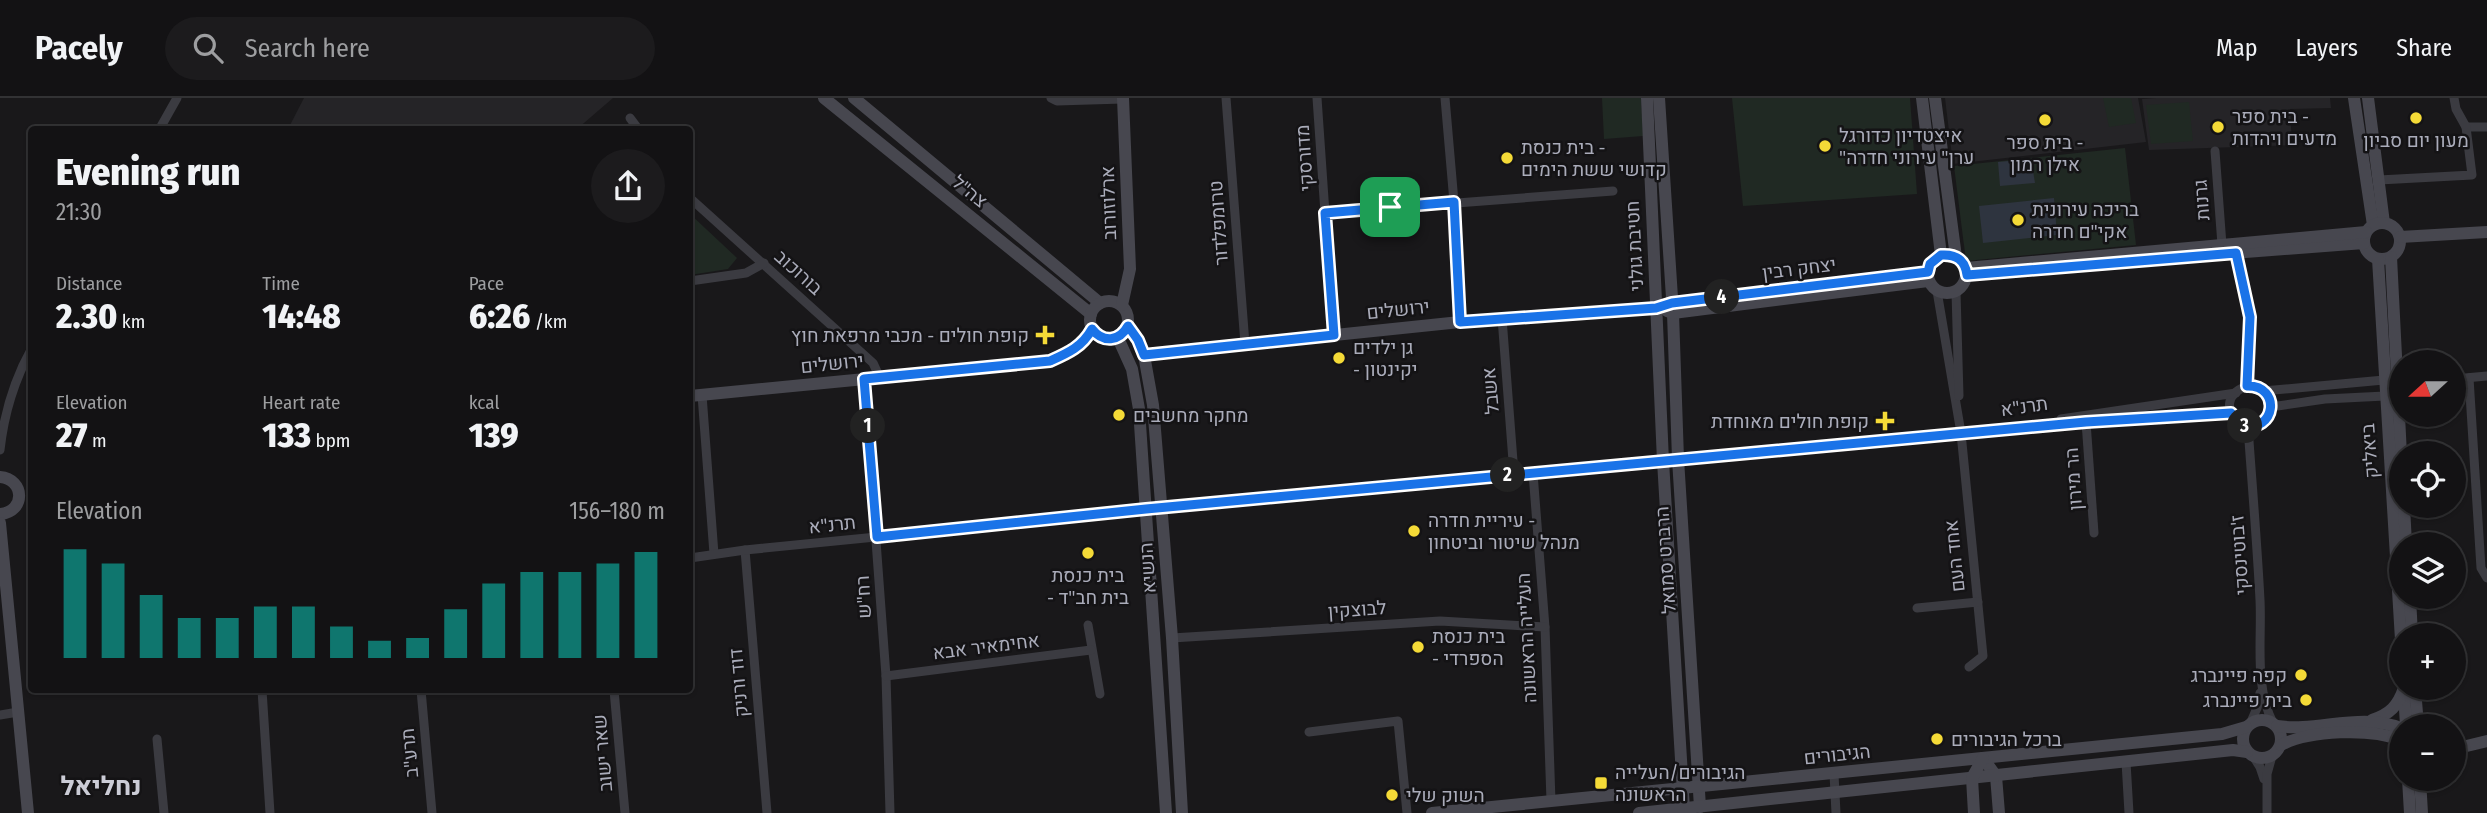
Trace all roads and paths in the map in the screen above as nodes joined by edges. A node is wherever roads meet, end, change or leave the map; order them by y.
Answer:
1 (177, 98) edge
2 (824, 98) edge
3 (854, 98) edge
4 (1051, 98) edge
5 (1226, 98) edge
6 (1317, 98) edge
7 (1445, 98) edge
8 (1647, 98) edge
9 (1659, 98) edge
10 (1922, 98) edge
11 (1935, 98) edge
12 (2354, 98) edge
13 (2368, 98) edge
14 (2454, 98) edge
15 (1123, 99) edge
16 (630, 118) dead end
17 (161, 126) edge
18 (636, 126) edge
19 (2466, 127) junction
20 (2487, 127) edge
21 (2215, 151) dead end
22 (2379, 180) junction
23 (1614, 191) dead end
24 (693, 201) edge
25 (1454, 202) junction
26 (1325, 213) junction
27 (2372, 231) junction
28 (2487, 232) edge
29 (2400, 237) junction
30 (2222, 245) junction
31 (2236, 253) junction
32 (1941, 255) junction
33 (1956, 257) junction
34 (2384, 258) junction
35 (764, 264) junction
36 (1966, 272) junction
37 (693, 281) edge
38 (1931, 281) junction
39 (1956, 292) junction
40 (1100, 303) junction
41 (1122, 305) junction
42 (1656, 308) junction
43 (1672, 308) junction
44 (1091, 314) junction
45 (1502, 318) junction
46 (1460, 322) junction
47 (1128, 326) junction
48 (1092, 329) junction
49 (1334, 335) junction
50 (1118, 338) junction
51 (1245, 344) junction
52 (2391, 350) edge
53 (28, 355) edge
54 (1144, 355) junction
55 (2487, 376) edge
56 (880, 378) junction
57 (2466, 378) edge
58 (2469, 378) junction
59 (864, 379) junction
60 (2389, 382) edge
61 (2247, 386) junction
62 (2389, 390) edge
63 (2263, 391) junction
64 (2236, 393) junction
65 (696, 395) edge
66 (2385, 396) junction
67 (2271, 407) junction
68 (3, 410) edge
69 (2231, 413) junction
70 (2086, 422) junction
71 (2248, 427) junction
72 (1961, 433) junction
73 (0, 450) edge
74 (1678, 459) junction
75 (1513, 461) dead end
76 (1663, 461) junction
77 (1533, 473) junction
78 (0, 477) edge
79 (25, 500) edge
80 (1162, 508) junction
81 (1146, 509) junction
82 (0, 514) edge
83 (0, 523) edge
84 (2094, 533) dead end
85 (877, 537) junction
86 (745, 550) junction
87 (714, 554) junction
88 (693, 558) edge
89 (2487, 578) edge
90 (3, 579) edge
91 (1978, 602) junction
92 (1917, 608) dead end
93 (2400, 623) edge
94 (1088, 625) dead end
95 (1545, 627) junction
96 (1172, 638) junction
97 (1091, 650) junction
98 (1969, 667) dead end
99 (886, 676) junction
100 (2262, 680) junction
101 (262, 693) edge
102 (422, 693) edge
103 (614, 693) edge
104 (1100, 694) dead end
105 (2400, 700) edge
106 (18, 712) junction
107 (0, 715) edge
108 (2366, 721) junction
109 (2275, 725) junction
110 (2389, 725) edge
111 (2248, 726) junction
112 (1309, 732) dead end
113 (2389, 736) edge
114 (157, 738) dead end
115 (2484, 742) edge
116 (2281, 745) junction
117 (2466, 749) edge
118 (2250, 754) junction
119 (2272, 756) junction
120 (1983, 758) junction
121 (2126, 762) junction
122 (1834, 774) junction
123 (1996, 776) junction
124 (1972, 778) junction
125 (1699, 788) junction
126 (1682, 789) junction
127 (2409, 791) edge
128 (2420, 791) edge
129 (1835, 793) junction
130 (2266, 795) junction
131 (1551, 802) junction
132 (1701, 810) edge
133 (1684, 811) edge
134 (28, 813) edge
135 (164, 813) edge
136 (270, 813) edge
137 (432, 813) edge
138 (625, 813) edge
139 (766, 813) edge
140 (890, 813) edge
141 (1166, 813) edge
142 (1182, 813) edge
143 (1407, 813) edge
144 (1432, 813) edge
145 (1639, 813) edge
146 (1836, 813) edge
147 (1974, 813) edge
148 (1999, 813) edge
149 (2129, 813) edge
150 (2267, 813) edge
151 (2410, 813) edge
152 (2422, 813) edge

1 - 17 street
2 - 44 street, צה"ל
3 - 40 street, צה"ל
4 - 15 street
5 - 51 street, טרומפלדור
6 - 26 street, מדורסקי
7 - 25 street
8 - 42 street, חטיבת גולני
9 - 43 street, חטיבת גולני
10 - 32 street
11 - 33 street
12 - 27 street
13 - 22 street
14 - 19 street
15 - 41 street, ארלוזורוב
16 - 18 street
19 - 20 street
19 - 22 street
21 - 30 street, גרנות
22 - 27 street
23 - 25 street, מדורסקי
24 - 35 street, בורוכוב
25 - 26 street, מדורסקי
25 - 46 street
26 - 49 street
27 - 29 street
27 - 30 street
27 - 31 street
27 - 34 street
28 - 29 street
29 - 34 street
30 - 36 street
31 - 36 street
31 - 61 street
32 - 33 street
32 - 38 street
33 - 36 street
34 - 52 street, ביאליק
35 - 37 street
35 - 56 street, בורוכוב
36 - 39 street
38 - 39 street
38 - 43 street, יצחק רבין
38 - 72 street, אחד העם
39 - 72 street, אחד העם
40 - 41 street
40 - 44 street
41 - 47 street
42 - 43 street, יצחק רבין
42 - 45 street, ירושלים
42 - 76 street, הרברט סמואל
43 - 74 street, הרברט סמואל
44 - 48 street
45 - 46 street, ירושלים
45 - 75 street, אשבל
46 - 49 street, ירושלים
47 - 50 street
47 - 54 street, הנשיא
48 - 50 street
48 - 56 street, ירושלים
49 - 51 street, ירושלים
50 - 81 street, הנשיא
51 - 54 street, ירושלים
53 - 68 street
54 - 80 street, הנשיא
55 - 58 street
56 - 59 street, ירושלים
57 - 58 street
58 - 89 street
59 - 65 street, ירושלים
59 - 85 street, רח"ש
60 - 63 street
61 - 63 street
61 - 64 street
62 - 66 street, ביאליק
63 - 67 street
64 - 69 street
64 - 72 street, תרנ"א
65 - 87 street
66 - 67 street
66 - 93 street, ביאליק
67 - 71 street
68 - 73 street
69 - 70 street, תרנ"א
69 - 71 street
70 - 72 street, תרנ"א
70 - 84 street, הר מירון
71 - 100 street, ז'בוטינסקי
72 - 74 street, תרנ"א
72 - 91 street, אחד העם
74 - 76 street, תרנ"א
74 - 125 street, הרברט סמואל
76 - 77 street, תרנ"א
76 - 126 street, הרברט סמואל
77 - 80 street, תרנ"א
77 - 95 street, העלייה הראשונה
78 - 79 street
79 - 82 street
80 - 81 street, תרנ"א
80 - 96 street, הנשיא
81 - 85 street, תרנ"א
81 - 141 street, הנשיא
83 - 90 street
85 - 86 street, תרנ"א
85 - 99 street, רח"ש
86 - 87 street, תרנ"א
86 - 139 street, דוד ורניק
87 - 88 street, תרנ"א
90 - 106 street
91 - 92 street
91 - 98 street, אחד העם
94 - 97 street
95 - 96 street, לבוצקין
95 - 131 street, העלייה הראשונה
96 - 142 street, הנשיא
97 - 99 street, אחימאיר אבא
97 - 104 street
99 - 140 street, רח"ש
100 - 109 street, ז'בוטינסקי
100 - 111 street, ז'בוטינסקי
101 - 136 street
102 - 137 street, תרע"ב
103 - 138 street, שאר ישוב
105 - 108 street
106 - 107 street
106 - 134 street
108 - 109 street
108 - 110 street
109 - 111 street
109 - 116 street
111 - 118 street
111 - 120 street, הגיבורים
112 - 143 street
113 - 116 street
114 - 135 street
115 - 117 street
116 - 119 street
118 - 119 street
118 - 121 street, הגיבורים
118 - 130 street
119 - 130 street
120 - 122 street, הגיבורים
120 - 123 street
120 - 124 street
121 - 123 street, הגיבורים
121 - 149 street
122 - 125 street, הגיבורים
122 - 129 street
123 - 124 street, הגיבורים
123 - 148 street
124 - 129 street, הגיבורים
124 - 147 street
125 - 126 street, הגיבורים
125 - 132 street, הרברט סמואל
126 - 131 street, הגיבורים
126 - 133 street, הרברט סמואל
127 - 151 street
128 - 152 street
129 - 132 street, הגיבורים
129 - 146 street
130 - 150 street
131 - 144 street, הגיבורים
132 - 133 street, הגיבורים
133 - 145 street, הגיבורים

